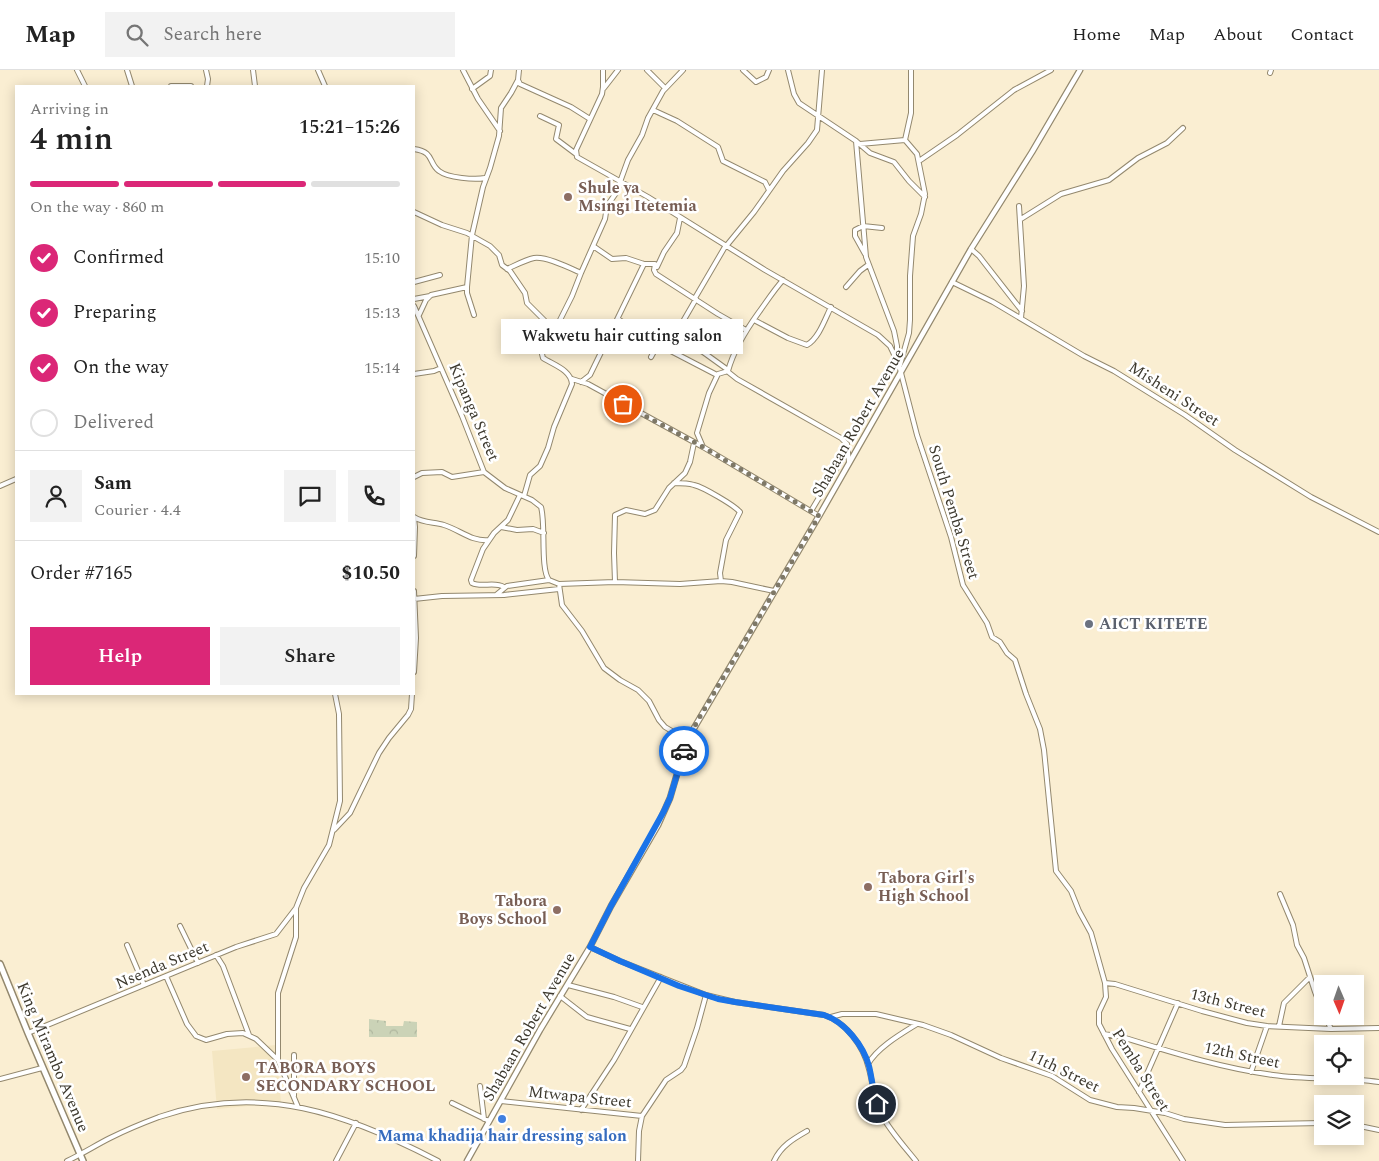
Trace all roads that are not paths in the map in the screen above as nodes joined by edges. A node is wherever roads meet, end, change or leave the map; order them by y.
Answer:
1 (77, 70) edge
2 (127, 70) edge
3 (206, 70) edge
4 (253, 70) edge
5 (318, 70) edge
6 (463, 70) edge
7 (491, 70) edge
8 (519, 70) edge
9 (603, 70) edge
10 (618, 70) edge
11 (647, 70) edge
12 (683, 70) edge
13 (742, 70) edge
14 (769, 70) edge
15 (822, 70) edge
16 (910, 70) edge
17 (1052, 70) edge
18 (1080, 70) edge
19 (788, 71) edge
20 (518, 80) junction
21 (84, 85) edge
22 (132, 85) edge
23 (207, 85) edge
24 (255, 85) edge
25 (325, 85) edge
26 (665, 88) junction
27 (472, 89) junction
28 (603, 90) junction
29 (653, 110) junction
30 (540, 116) dead end
31 (818, 116) junction
32 (590, 119) junction
33 (1183, 128) dead end
34 (500, 131) junction
35 (905, 140) junction
36 (858, 143) junction
37 (415, 149) edge
38 (576, 154) junction
39 (919, 161) junction
40 (486, 178) junction
41 (619, 181) junction
42 (769, 190) junction
43 (925, 197) junction
44 (1019, 206) dead end
45 (415, 212) edge
46 (680, 218) junction
47 (1021, 220) junction
48 (863, 226) junction
49 (882, 228) dead end
50 (472, 235) junction
51 (727, 245) junction
52 (593, 246) junction
53 (971, 249) junction
54 (866, 257) junction
55 (644, 264) junction
56 (868, 265) junction
57 (507, 269) junction
58 (654, 272) junction
59 (580, 273) junction
60 (440, 275) dead end
61 (783, 280) junction
62 (415, 282) edge
63 (952, 282) junction
64 (467, 287) junction
65 (846, 287) dead end
66 (430, 296) junction
67 (695, 298) junction
68 (415, 299) edge
69 (831, 307) junction
70 (415, 308) edge
71 (1022, 311) junction
72 (419, 315) junction
73 (474, 315) dead end
74 (1021, 318) junction
75 (618, 319) junction
76 (754, 320) junction
77 (746, 330) junction
78 (551, 336) junction
79 (673, 336) junction
80 (651, 357) dead end
81 (897, 360) junction
82 (899, 365) junction
83 (441, 368) junction
84 (728, 371) junction
85 (901, 372) junction
86 (415, 374) edge
87 (717, 375) junction
88 (572, 378) junction
89 (581, 382) junction
90 (694, 443) junction
91 (703, 447) junction
92 (848, 449) junction
93 (849, 462) junction
94 (484, 472) junction
95 (415, 476) edge
96 (15, 479) edge
97 (674, 483) junction
98 (0, 486) edge
99 (522, 495) junction
100 (811, 511) junction
101 (819, 516) junction
102 (415, 518) edge
103 (501, 527) junction
104 (1379, 532) edge
105 (544, 533) junction
106 (478, 540) junction
107 (489, 540) junction
108 (483, 549) junction
109 (549, 580) junction
110 (721, 581) junction
111 (616, 582) junction
112 (559, 584) junction
113 (504, 587) junction
114 (559, 590) junction
115 (774, 591) junction
116 (496, 595) junction
117 (415, 599) edge
118 (415, 624) edge
119 (415, 660) edge
120 (335, 695) edge
121 (412, 695) edge
122 (687, 740) junction
123 (1045, 759) joint
124 (334, 831) junction
125 (1280, 894) dead end
126 (296, 908) junction
127 (180, 926) dead end
128 (127, 945) dead end
129 (590, 947) junction
130 (216, 956) junction
131 (198, 963) junction
132 (0, 964) edge
133 (166, 976) junction
134 (660, 977) junction
135 (1310, 977) junction
136 (1105, 983) junction
137 (144, 985) junction
138 (568, 985) junction
139 (1314, 988) edge
140 (706, 995) junction
141 (560, 996) junction
142 (1178, 1003) junction
143 (642, 1007) junction
144 (831, 1017) junction
145 (917, 1024) junction
146 (1329, 1025) edge
147 (1267, 1026) junction
148 (1279, 1026) junction
149 (1379, 1028) edge
150 (630, 1029) junction
151 (1331, 1029) junction
152 (28, 1033) junction
153 (1104, 1034) junction
154 (249, 1035) junction
155 (1159, 1048) junction
156 (294, 1055) dead end
157 (278, 1060) junction
158 (868, 1064) junction
159 (42, 1068) junction
160 (1251, 1072) junction
161 (0, 1079) edge
162 (1379, 1082) edge
163 (480, 1086) dead end
164 (1139, 1092) junction
165 (294, 1098) junction
166 (501, 1101) junction
167 (452, 1103) dead end
168 (298, 1108) junction
169 (581, 1110) junction
170 (1152, 1112) junction
171 (642, 1116) junction
172 (484, 1119) junction
173 (489, 1121) junction
174 (356, 1123) junction
175 (1314, 1123) edge
176 (1364, 1127) edge
177 (1379, 1130) edge
178 (807, 1131) dead end
179 (80, 1155) junction
180 (67, 1161) edge
181 (83, 1161) edge
182 (336, 1161) edge
183 (438, 1161) edge
184 (467, 1161) edge
185 (638, 1161) edge
186 (774, 1161) edge
187 (916, 1161) edge
188 (1183, 1161) edge

1 - 21 street
2 - 22 street
3 - 23 street
4 - 24 street
5 - 25 street
6 - 27 street
7 - 27 street
8 - 20 street
9 - 28 street
10 - 28 street
11 - 26 street
12 - 26 street
13 - 14 street
15 - 31 street
16 - 35 street
17 - 39 street
18 - 53 street, Shabaan Robert Avenue
19 - 31 street
20 - 32 street
20 - 34 street
26 - 29 street
27 - 34 street
28 - 32 street
29 - 41 street
29 - 42 street
30 - 38 street
31 - 36 street
31 - 42 street
32 - 38 street
33 - 47 street
34 - 40 street
35 - 36 street
35 - 39 street
36 - 43 street
36 - 48 street
37 - 40 street
38 - 41 street
39 - 43 street
40 - 50 street
41 - 46 street
41 - 52 street
42 - 51 street
43 - 82 street
44 - 47 street
45 - 50 street
46 - 51 street
46 - 58 street
47 - 71 street
48 - 49 street
48 - 54 street
48 - 54 street
50 - 57 street
50 - 64 street
51 - 61 street
51 - 67 street
52 - 55 street
52 - 59 street
53 - 63 street, Shabaan Robert Avenue
53 - 71 street
54 - 56 street
55 - 58 street
55 - 75 street
56 - 65 street
56 - 81 street
57 - 59 street
57 - 78 street
58 - 67 street
59 - 78 street
60 - 62 street
61 - 69 street
61 - 76 street
63 - 74 street, Misheni Street
63 - 85 street, Shabaan Robert Avenue
64 - 66 street
64 - 73 street
66 - 68 street
66 - 72 street
67 - 77 street
67 - 79 street
69 - 76 street
69 - 81 street
70 - 72 street, Kipanga Street
71 - 74 street
72 - 83 street, Kipanga Street
74 - 104 street, Misheni Street
75 - 80 street
75 - 89 street
76 - 77 street
77 - 84 street
78 - 88 street
79 - 84 street
79 - 87 street
81 - 82 street, South Pemba Street
82 - 85 street, South Pemba Street
83 - 86 street
83 - 94 street, Kipanga Street
84 - 87 street
84 - 92 street
85 - 93 street, Shabaan Robert Avenue
85 - 123 street, South Pemba Street
87 - 91 street
88 - 89 street
88 - 99 street
89 - 90 street
90 - 91 street
90 - 97 street
91 - 100 street
92 - 93 street
92 - 100 street
93 - 101 street, Shabaan Robert Avenue
94 - 95 street
94 - 99 street, Kipanga Street
96 - 98 street
97 - 110 street
97 - 111 street
99 - 103 street
99 - 105 street, Kipanga Street
100 - 101 street
101 - 115 street, Shabaan Robert Avenue
102 - 106 street
103 - 105 street
103 - 107 street
105 - 109 street, Kipanga Street
106 - 107 street
106 - 108 street
107 - 108 street
108 - 113 street
109 - 112 street
109 - 113 street
110 - 111 street
110 - 115 street
111 - 112 street
112 - 114 street
113 - 116 street
114 - 116 street
114 - 122 street
115 - 122 street, Shabaan Robert Avenue
116 - 117 street
118 - 119 street
120 - 124 street
121 - 124 street
122 - 129 street, Shabaan Robert Avenue
123 - 136 street, Pemba Street
124 - 126 street
125 - 135 street
126 - 130 street, Nsenda Street
126 - 157 street
127 - 131 street
128 - 137 street
129 - 134 street
129 - 138 street, Shabaan Robert Avenue
130 - 131 street, Nsenda Street
130 - 154 street
131 - 133 street, Nsenda Street
132 - 152 main road, King Mirambo Avenue
133 - 137 street, Nsenda Street
133 - 154 street
134 - 140 street
134 - 143 street
135 - 139 street
135 - 148 street
136 - 142 street, 13th Street
136 - 153 street, Pemba Street
137 - 152 street, Nsenda Street
138 - 141 street, Shabaan Robert Avenue
138 - 143 street
140 - 144 street
140 - 171 street
141 - 150 street
141 - 166 street, Shabaan Robert Avenue
142 - 147 street, 13th Street
142 - 155 street
143 - 150 street
144 - 145 street, 11th Street
144 - 158 street
145 - 158 street
145 - 170 street, 11th Street
146 - 151 street
147 - 148 street, 13th Street
147 - 160 street
148 - 151 street, 13th Street
149 - 151 street, 13th Street
150 - 169 street
152 - 159 main road, King Mirambo Avenue
153 - 155 street, 12th Street
153 - 164 street, Pemba Street
154 - 157 street
155 - 160 street, 12th Street
155 - 164 street
156 - 165 street
157 - 165 street
158 - 187 street
159 - 161 street
159 - 179 main road, King Mirambo Avenue
160 - 162 street, 12th Street
163 - 172 street
164 - 170 street, Pemba Street
165 - 168 street
166 - 169 street, Mtwapa Street
166 - 173 street, Shabaan Robert Avenue
167 - 172 street
168 - 174 street
168 - 179 street
169 - 171 street, Mtwapa Street
170 - 175 street, 11th Street
170 - 188 street, Pemba Street
171 - 185 street, Mtwapa Street
172 - 173 street
173 - 184 street, Shabaan Robert Avenue
174 - 182 street
174 - 183 street
176 - 177 street
178 - 186 street
179 - 180 street
179 - 181 main road, King Mirambo Avenue

